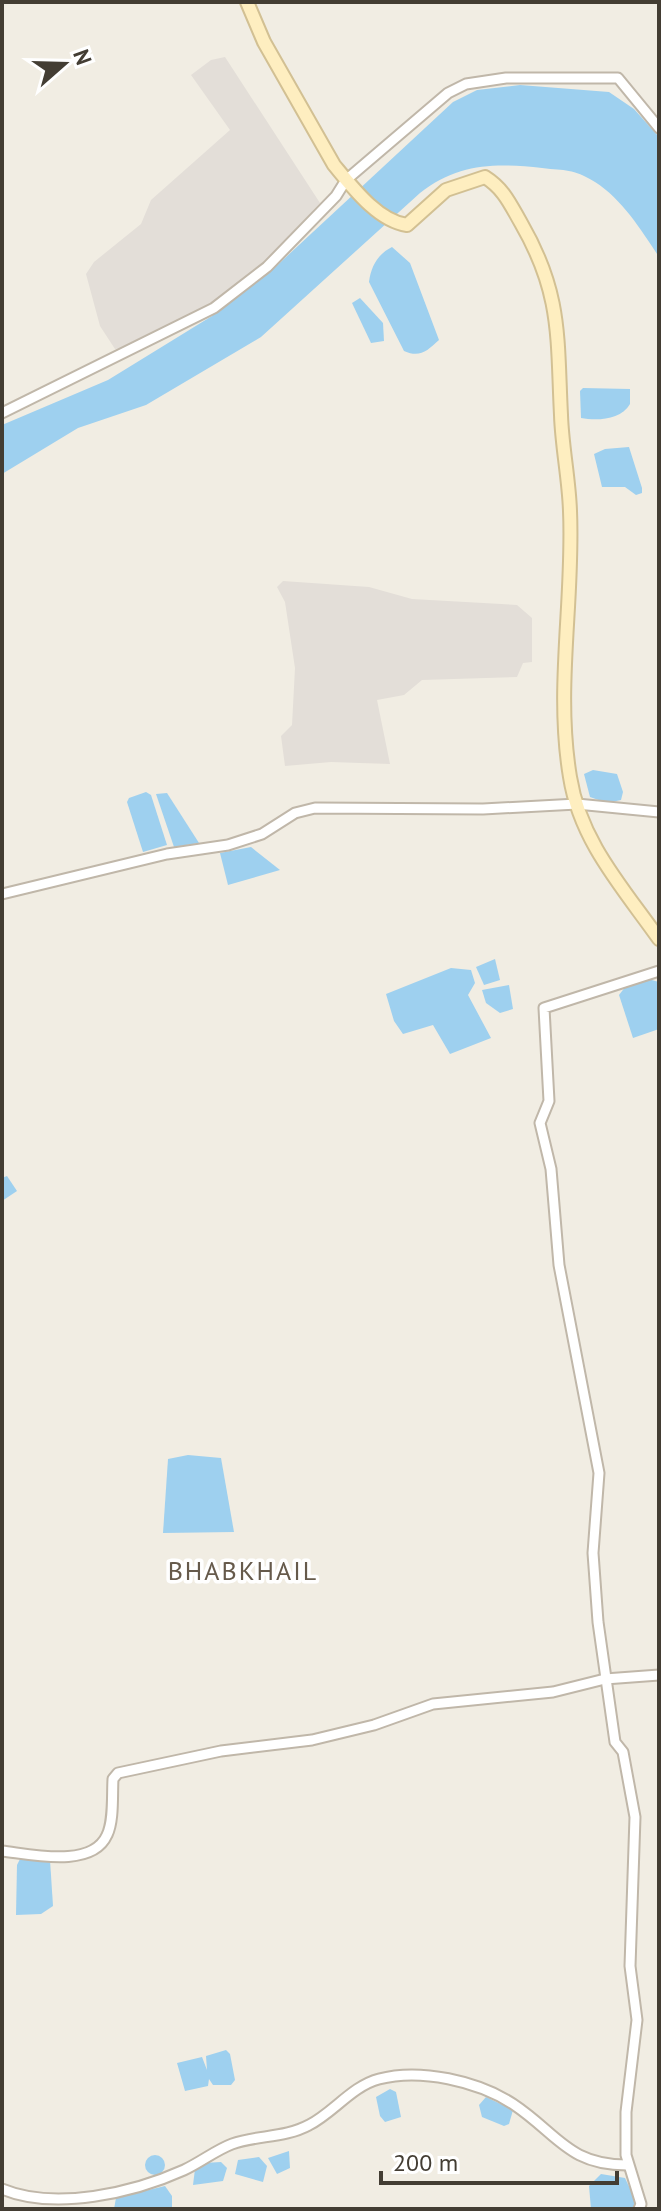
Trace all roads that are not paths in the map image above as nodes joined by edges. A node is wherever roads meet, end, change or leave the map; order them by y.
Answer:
1 (247, 2) edge
2 (659, 128) edge
3 (348, 182) junction
4 (2, 413) edge
5 (577, 804) junction
6 (659, 812) edge
7 (2, 894) edge
8 (659, 939) edge
9 (659, 971) edge
10 (659, 1675) edge
11 (605, 1679) junction
12 (2, 1851) edge
13 (627, 2165) junction
14 (2, 2189) edge
15 (639, 2209) edge

1 - 3 street
2 - 3 street
3 - 4 street
3 - 5 street
5 - 6 street
5 - 7 street
5 - 8 street
9 - 11 street
10 - 11 street
11 - 12 street
11 - 13 street
13 - 14 street
13 - 15 street

